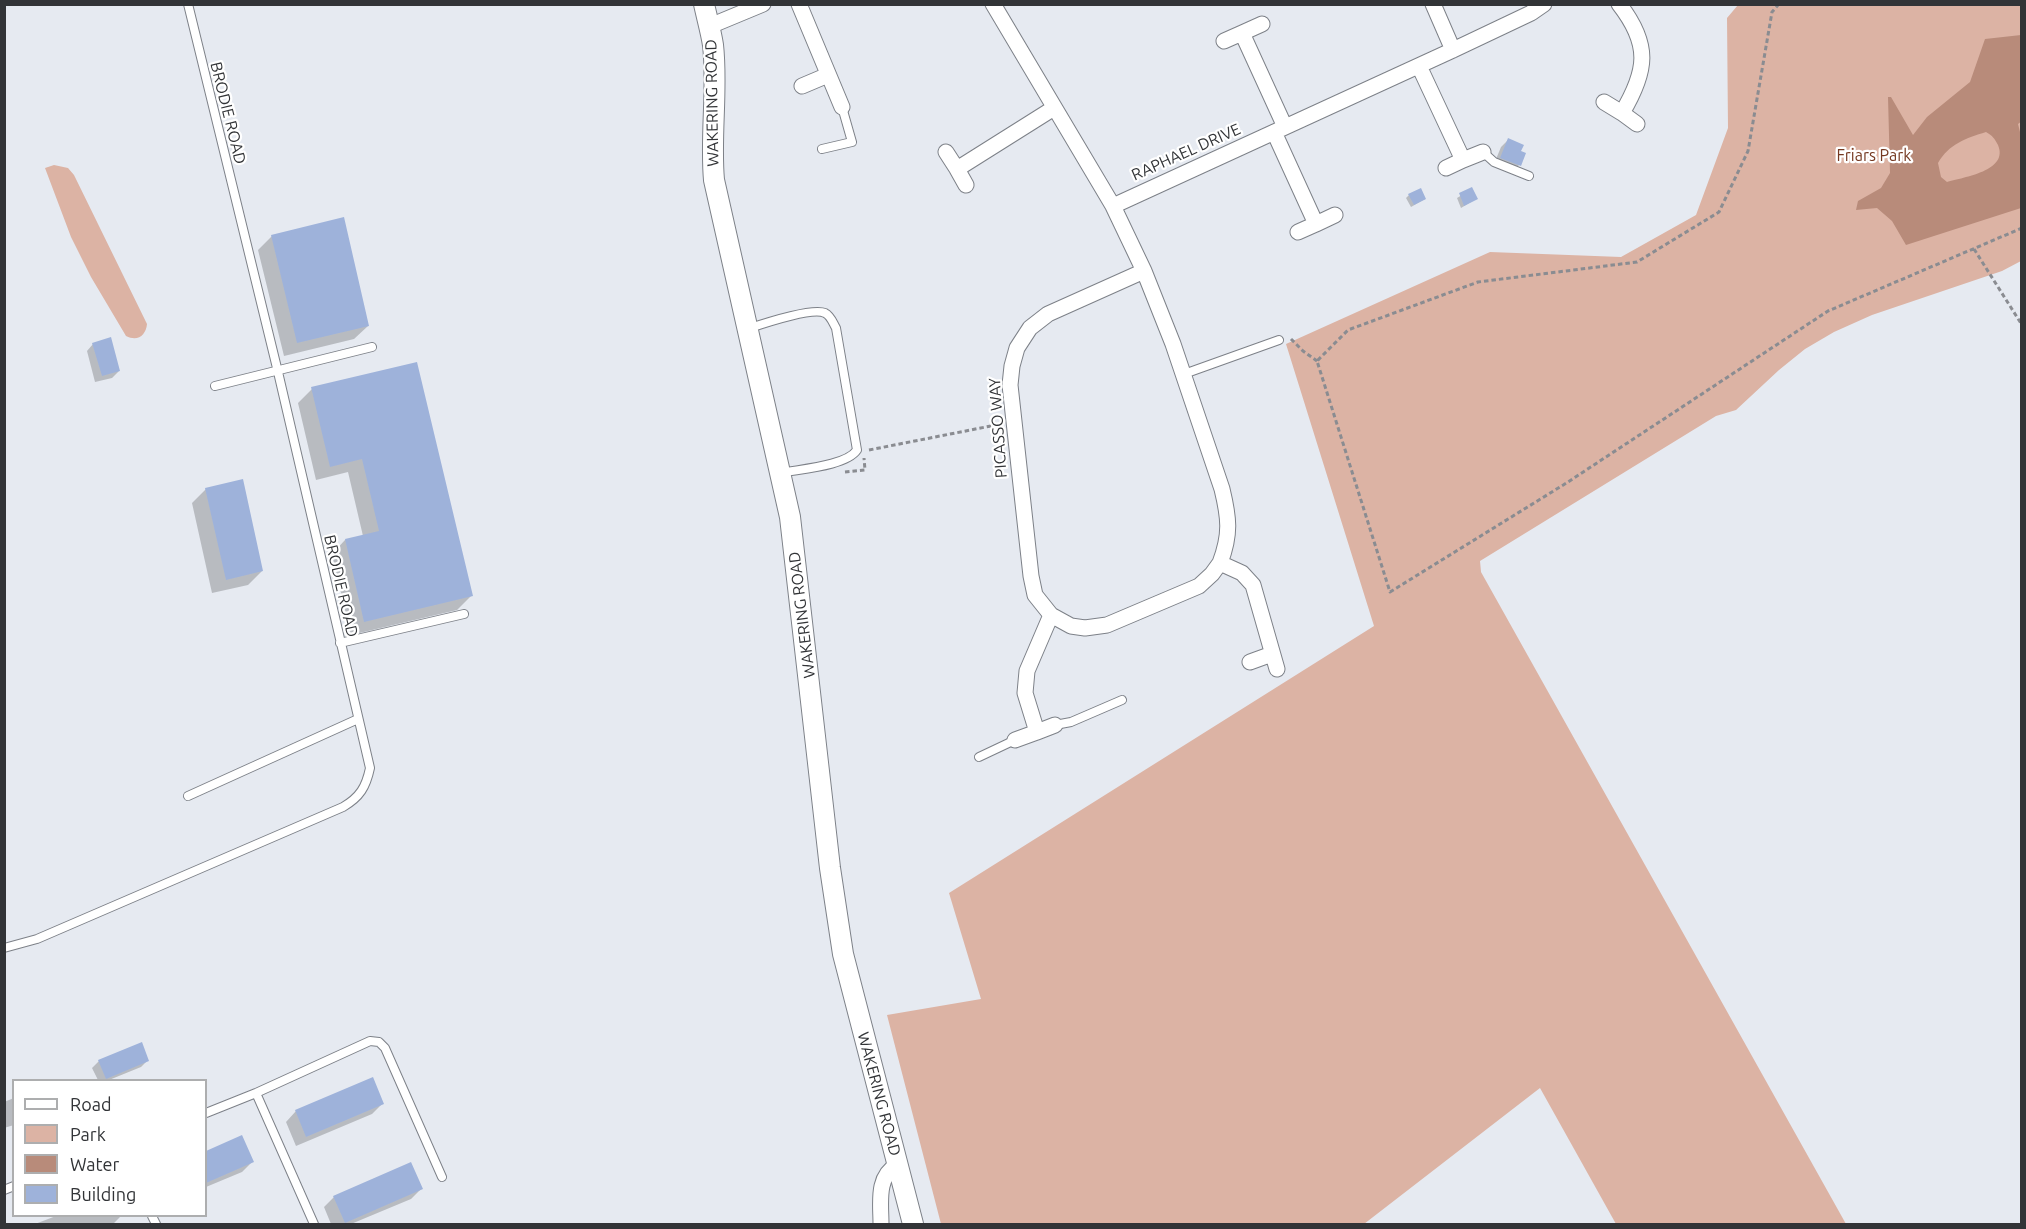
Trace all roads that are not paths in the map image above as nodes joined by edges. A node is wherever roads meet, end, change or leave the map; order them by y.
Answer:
1 (188, 4) edge
2 (704, 4) edge
3 (763, 4) edge
4 (799, 4) edge
5 (993, 4) edge
6 (1433, 4) edge
7 (1544, 4) edge
8 (1618, 4) edge
9 (1262, 24) dead end
10 (710, 27) junction
11 (1242, 33) junction
12 (1224, 41) dead end
13 (1453, 50) junction
14 (1419, 66) junction
15 (828, 75) junction
16 (802, 86) dead end
17 (1604, 102) dead end
18 (842, 107) joint
19 (1054, 108) junction
20 (1622, 113) junction
21 (1637, 124) dead end
22 (1280, 130) junction
23 (822, 149) dead end
24 (946, 152) dead end
25 (1483, 152) joint
26 (1463, 160) junction
27 (1446, 168) dead end
28 (957, 169) junction
29 (1528, 176) dead end
30 (966, 185) dead end
31 (1113, 206) junction
32 (1335, 215) dead end
33 (1316, 224) junction
34 (1298, 232) dead end
35 (1144, 271) junction
36 (747, 329) junction
37 (1279, 340) road end
38 (372, 347) dead end
39 (278, 372) junction
40 (1184, 374) junction
41 (215, 386) dead end
42 (781, 473) junction
43 (1220, 563) junction
44 (464, 614) dead end
45 (1051, 615) junction
46 (340, 643) junction
47 (1272, 654) junction
48 (1250, 662) dead end
49 (1277, 669) dead end
50 (1122, 700) dead end
51 (358, 719) junction
52 (1055, 725) joint
53 (1037, 732) junction
54 (1015, 741) joint
55 (979, 757) dead end
56 (188, 796) dead end
57 (4, 948) edge
58 (256, 1093) junction
59 (207, 1113) edge
60 (897, 1165) junction
61 (442, 1177) dead end
62 (314, 1224) edge
63 (881, 1224) edge
64 (913, 1224) edge

1 - 39 lane, BRODIE ROAD
2 - 10 street, WAKERING ROAD
3 - 10 street
4 - 15 street
5 - 19 street
6 - 13 street
7 - 13 street, RAPHAEL DRIVE
8 - 20 street
9 - 11 street
10 - 36 street, WAKERING ROAD
11 - 12 street
11 - 22 street
13 - 14 street, RAPHAEL DRIVE
14 - 22 street, RAPHAEL DRIVE
14 - 26 street
15 - 16 street
15 - 18 street
17 - 20 street
18 - 23 lane
19 - 28 street
19 - 31 street
20 - 21 street
22 - 31 street, RAPHAEL DRIVE
22 - 33 street
24 - 28 street
25 - 26 street
25 - 29 lane
26 - 27 street
28 - 30 street
31 - 35 street
32 - 33 street
33 - 34 street
35 - 40 street
35 - 45 street, PICASSO WAY
36 - 42 street, WAKERING ROAD
36 - 42 lane
37 - 40 lane
38 - 39 lane
39 - 41 lane
39 - 46 lane, BRODIE ROAD
40 - 43 street
42 - 60 street, WAKERING ROAD
43 - 45 street
43 - 47 street
44 - 46 lane
45 - 53 street
46 - 51 lane, BRODIE ROAD
47 - 48 street
47 - 49 street
50 - 52 lane
51 - 56 lane
51 - 57 lane, BRODIE ROAD
52 - 53 street
53 - 54 street
54 - 55 lane
58 - 59 lane
58 - 61 lane
58 - 62 lane
60 - 63 street
60 - 64 street, WAKERING ROAD

